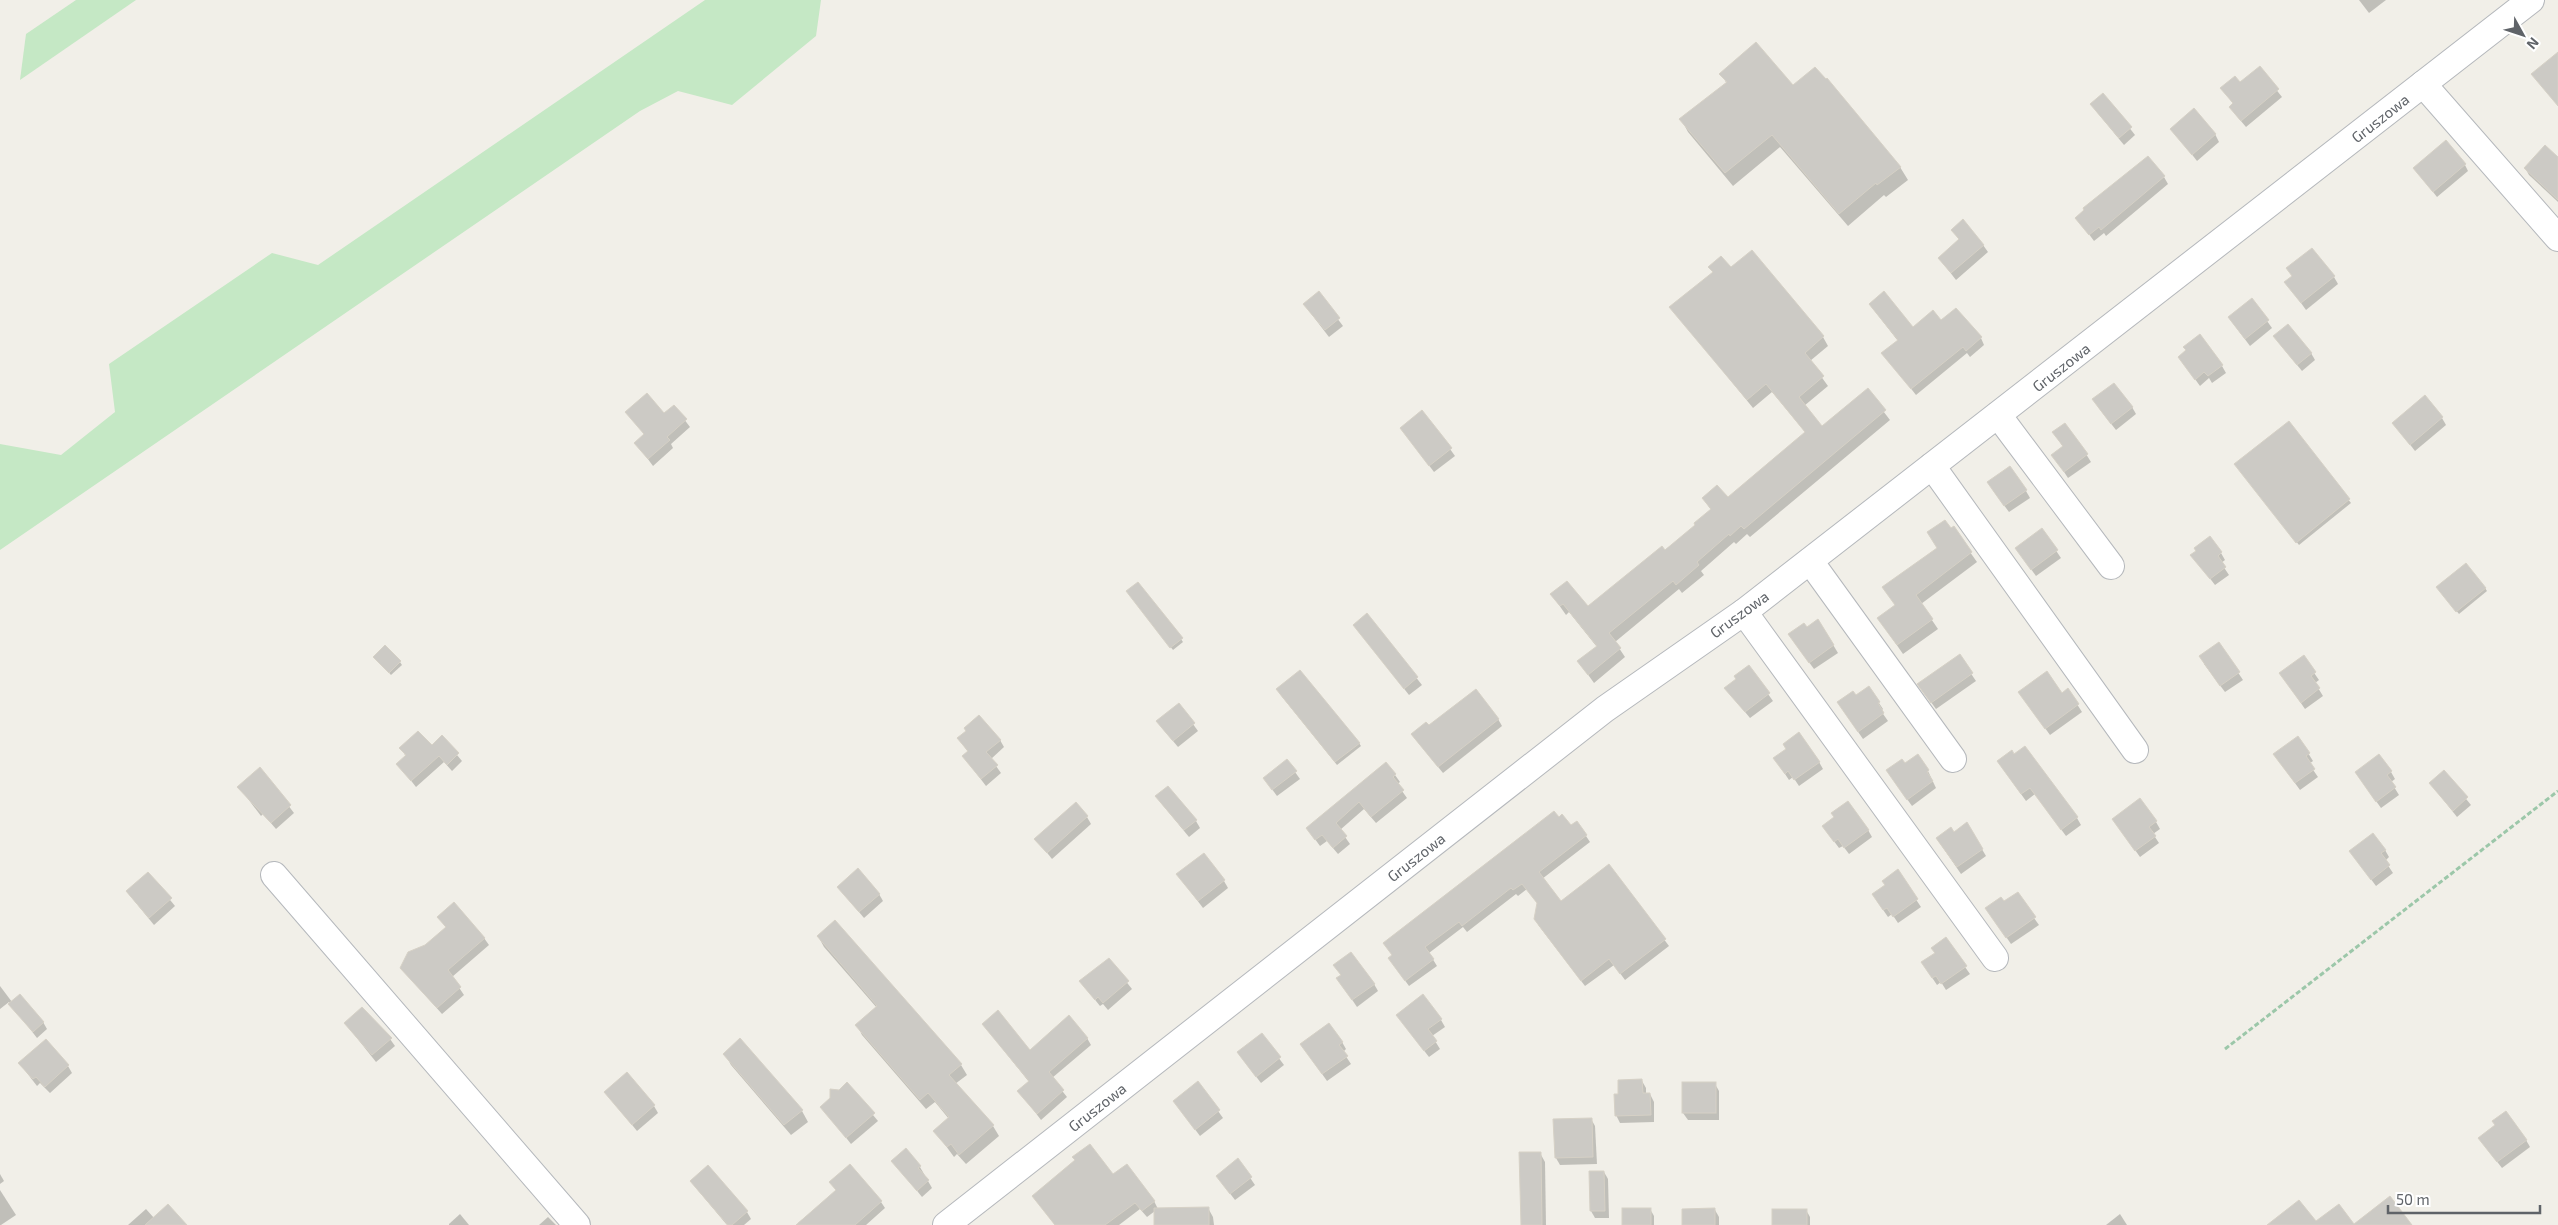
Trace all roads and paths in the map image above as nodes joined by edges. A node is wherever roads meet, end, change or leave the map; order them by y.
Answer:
1 (2531, 0) edge
2 (2423, 84) junction
3 (2558, 238) edge
4 (1998, 415) junction
5 (1932, 466) junction
6 (1810, 561) junction
7 (2111, 566) dead end
8 (1744, 612) junction
9 (2135, 750) dead end
10 (1953, 759) dead end
11 (2558, 791) edge
12 (274, 874) dead end
13 (1994, 958) dead end
14 (2225, 1049) dead end
15 (577, 1225) edge
16 (946, 1225) edge

1 - 2 street, Gruszowa
2 - 3 street
2 - 4 street, Gruszowa
4 - 5 street, Gruszowa
4 - 7 street
5 - 6 street, Gruszowa
5 - 9 street
6 - 8 street, Gruszowa
6 - 10 street
8 - 13 street
8 - 16 street, Gruszowa
11 - 14 path
12 - 15 street

